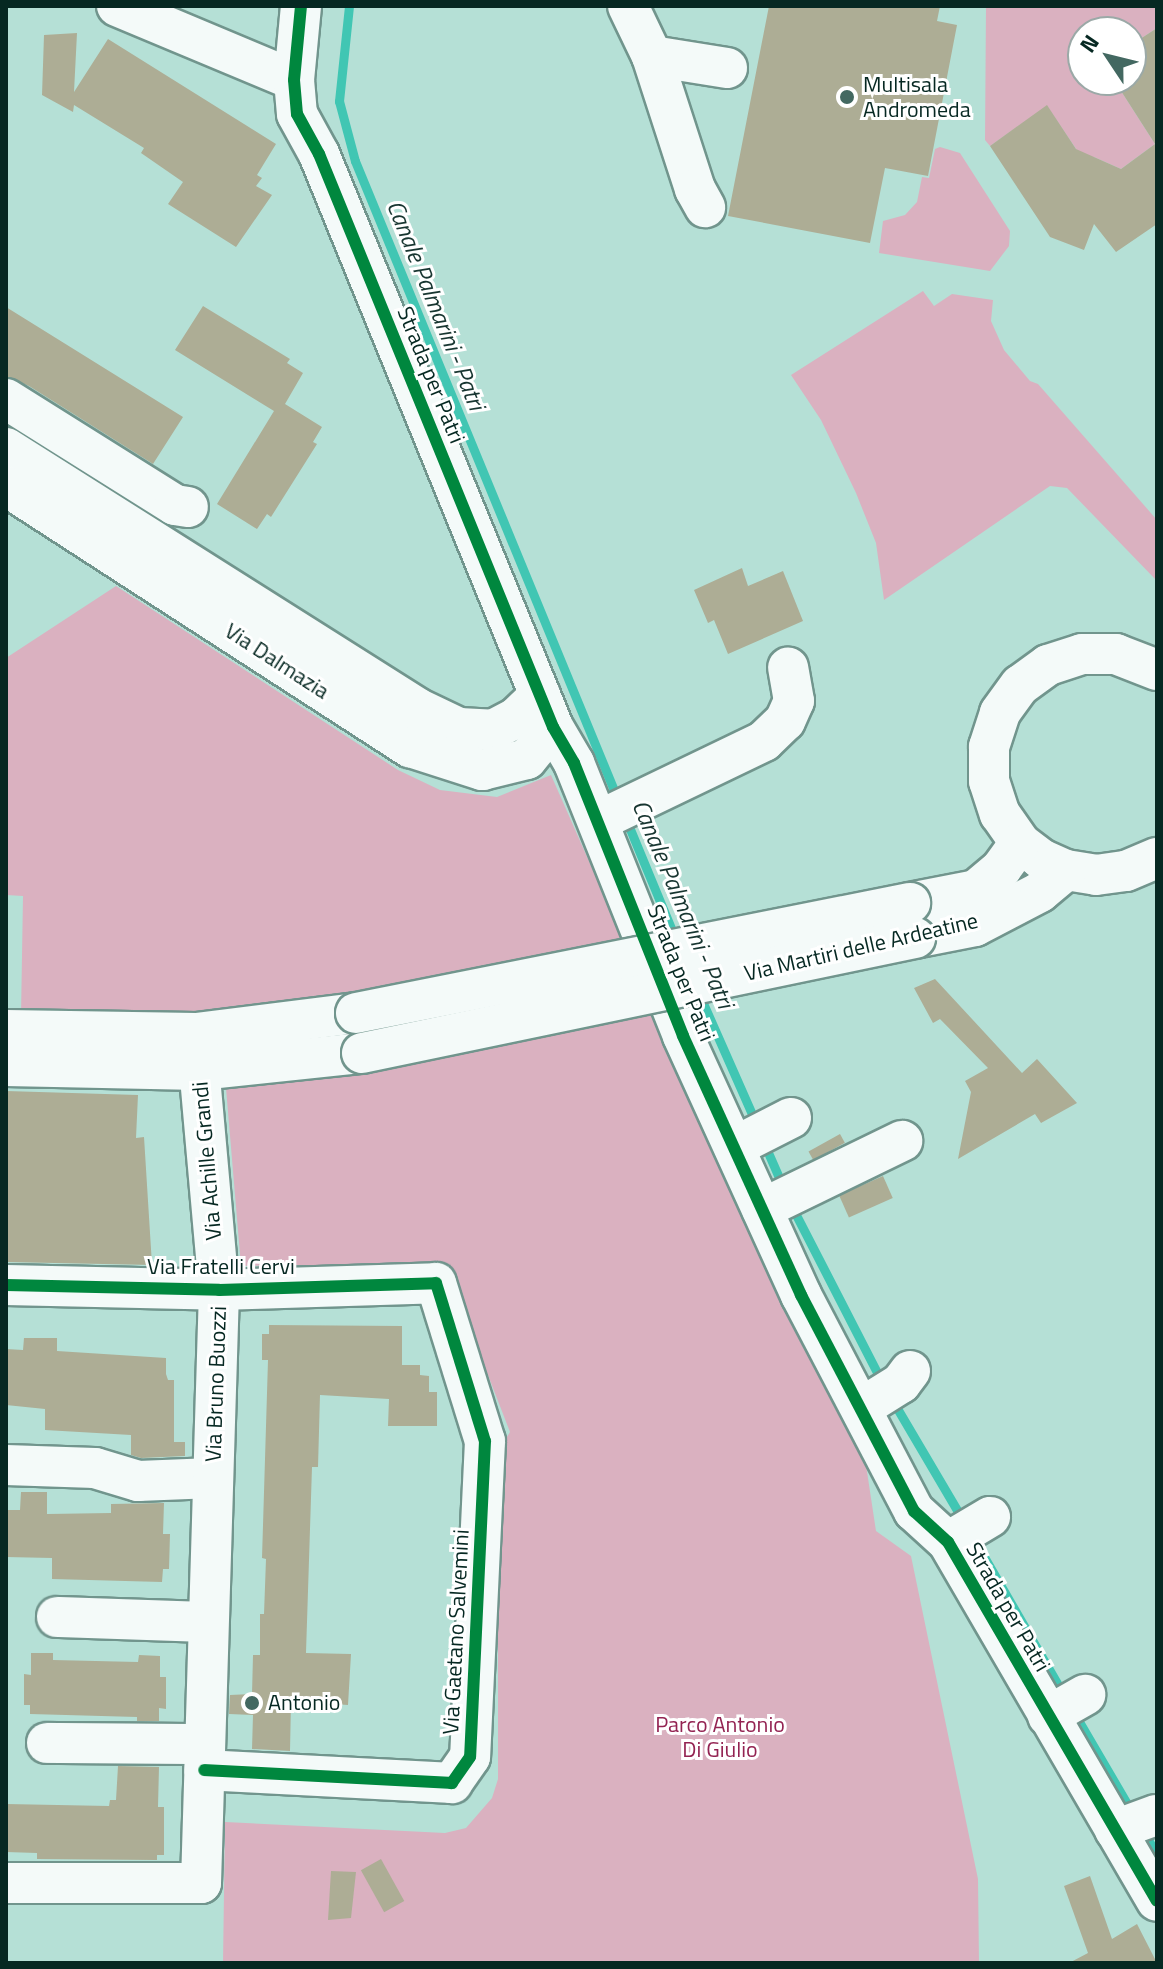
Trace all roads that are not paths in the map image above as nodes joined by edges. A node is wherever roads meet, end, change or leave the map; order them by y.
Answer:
1 (117, 6) edge
2 (301, 6) edge
3 (628, 6) edge
4 (652, 56) junction
5 (727, 68) dead end
6 (294, 80) junction
7 (705, 207) dead end
8 (6, 399) edge
9 (6, 448) edge
10 (6, 486) edge
11 (188, 507) dead end
12 (788, 668) dead end
13 (1157, 670) edge
14 (547, 711) junction
15 (598, 821) junction
16 (1020, 843) junction
17 (1066, 870) junction
18 (1147, 870) edge
19 (912, 920) junction
20 (6, 1030) edge
21 (198, 1052) junction
22 (6, 1066) edge
23 (902, 1141) dead end
24 (779, 1202) junction
25 (436, 1283) joint
26 (6, 1285) edge
27 (219, 1290) junction
28 (6, 1465) edge
29 (213, 1478) junction
30 (57, 1617) dead end
31 (208, 1622) junction
32 (1085, 1695) dead end
33 (1048, 1716) junction
34 (47, 1743) dead end
35 (204, 1757) junction
36 (1136, 1822) edge
37 (6, 1883) edge
38 (1155, 1892) edge

1 - 6 street
2 - 6 street, Strada per Patri
3 - 4 street
4 - 5 street
4 - 7 street
6 - 14 street, Strada per Patri
8 - 11 street
9 - 14 street, Via Dalmazia
10 - 14 street, Via Dalmazia
12 - 15 street
13 - 16 street
14 - 15 street, Strada per Patri
15 - 24 street, Strada per Patri
16 - 17 street
16 - 19 street, Via Martiri delle Ardeatine
17 - 18 street
17 - 19 street, Via Martiri delle Ardeatine
19 - 21 street, Via Martiri delle Ardeatine, bridge
19 - 21 street, Via Martiri delle Ardeatine, bridge
20 - 21 street
21 - 22 street
21 - 27 street, Via Achille Grandi
23 - 24 street
24 - 33 street, Strada per Patri
25 - 27 street, Via Fratelli Cervi
25 - 35 street, Via Gaetano Salvemini
26 - 27 street, Via Fratelli Cervi
27 - 29 street, Via Bruno Buozzi
28 - 29 street, Via Bruno Buozzi
29 - 31 street, Via Bruno Buozzi
30 - 31 street
31 - 35 street, Via Bruno Buozzi
32 - 33 street
33 - 36 street, Strada per Patri
34 - 35 street
35 - 37 street, Via Bruno Buozzi
36 - 38 street, Strada per Patri

